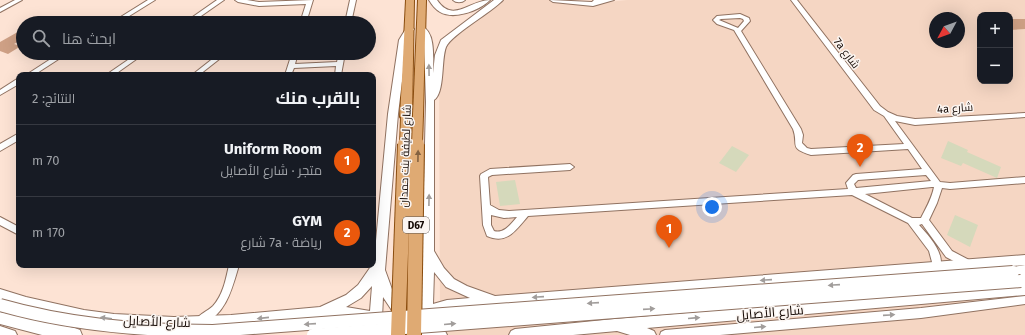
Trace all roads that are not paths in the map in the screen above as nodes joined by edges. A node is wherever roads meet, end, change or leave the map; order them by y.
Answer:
1 (19, 0) edge
2 (152, 0) edge
3 (221, 0) edge
4 (238, 0) edge
5 (353, 0) edge
6 (410, 0) edge
7 (422, 0) edge
8 (433, 0) edge
9 (456, 0) edge
10 (462, 0) edge
11 (486, 0) edge
12 (553, 0) edge
13 (576, 0) edge
14 (611, 0) edge
15 (794, 0) edge
16 (310, 1) edge
17 (497, 1) edge
18 (595, 2) edge
19 (584, 4) junction
20 (0, 10) edge
21 (461, 12) junction
22 (126, 16) edge
23 (197, 16) edge
24 (305, 16) edge
25 (350, 16) edge
26 (410, 29) junction
27 (422, 29) junction
28 (737, 30) dead end
29 (54, 60) edge
30 (131, 60) edge
31 (215, 60) edge
32 (293, 60) edge
33 (341, 60) edge
34 (340, 64) junction
35 (291, 66) junction
36 (34, 72) edge
37 (113, 72) edge
38 (199, 72) edge
39 (289, 72) edge
40 (339, 72) edge
41 (16, 83) edge
42 (0, 93) edge
43 (430, 102) junction
44 (887, 115) junction
45 (1025, 115) edge
46 (412, 116) junction
47 (16, 138) edge
48 (908, 146) junction
49 (0, 148) edge
50 (570, 167) dead end
51 (928, 172) junction
52 (1025, 180) edge
53 (938, 184) junction
54 (918, 186) junction
55 (875, 190) junction
56 (853, 192) junction
57 (934, 199) junction
58 (873, 202) junction
59 (485, 206) junction
60 (526, 213) junction
61 (498, 214) junction
62 (924, 220) junction
63 (0, 221) edge
64 (911, 221) junction
65 (487, 225) junction
66 (16, 229) edge
67 (428, 253) junction
68 (1025, 260) edge
69 (380, 262) junction
70 (968, 265) junction
71 (233, 268) edge
72 (936, 268) junction
73 (1022, 279) edge
74 (0, 294) edge
75 (1025, 300) edge
76 (496, 301) junction
77 (0, 305) edge
78 (428, 310) junction
79 (316, 313) junction
80 (375, 317) junction
81 (405, 317) junction
82 (0, 318) edge
83 (197, 322) junction
84 (614, 325) junction
85 (0, 332) edge
86 (396, 332) edge
87 (427, 333) edge
88 (11, 335) edge
89 (75, 335) edge
90 (313, 335) edge
91 (373, 335) edge
92 (379, 335) edge
93 (414, 335) edge
94 (441, 335) edge
95 (515, 335) edge
96 (650, 335) edge
97 (665, 335) edge

1 - 20 street
2 - 22 street
3 - 23 street
4 - 16 street
5 - 25 street
6 - 26 main road, شارع لطيفة بنت حمدان / D67
7 - 27 main road, شارع لطيفة بنت حمدان / D67
8 - 21 street
9 - 10 street
11 - 21 street
12 - 19 street
13 - 19 street
14 - 18 street
15 - 44 street, 7a شارع
16 - 24 street
17 - 21 street
17 - 43 street
18 - 19 street
26 - 46 main road, شارع لطيفة بنت حمدان / D67
26 - 69 street
43 -> 27 street
27 - 46 main road, شارع لطيفة بنت حمدان / D67
28 - 48 street
29 - 36 street
30 - 37 street
31 - 38 street
32 - 35 street
33 - 34 street
34 - 35 street
34 - 40 street
35 - 39 street
41 - 42 street
67 -> 43 street
44 - 45 street, 4a شارع
44 - 48 street
46 - 86 main road, شارع لطيفة بنت حمدان / D67, bridge
93 -> 46 main road, شارع لطيفة بنت حمدان / D67, bridge
47 - 49 street
48 - 51 street
50 - 59 street
51 - 53 street
51 - 56 street
52 - 53 street
53 - 54 street
53 - 57 street
54 - 55 street
54 - 57 street
55 - 56 street
55 - 58 street
56 - 58 street
56 - 60 street
57 - 62 street
58 - 64 street
59 - 61 street
59 - 65 street
60 - 61 street
60 - 65 street
61 - 65 street
62 - 64 street
62 - 70 street
63 - 66 street
64 - 72 street
67 - 76 street
67 - 78 street
67 - 81 street
68 - 70 street
69 - 79 street
69 - 80 street
69 - 81 street
70 - 72 street
71 - 83 street
72 -> 76 street
73 -> 77 main road, bridge
84 -> 73 street, شارع الأصايل
90 -> 73 main road, bridge
83 -> 74 street, شارع الأصايل
97 -> 75 street
76 - 78 street
78 - 81 street
78 - 87 street
79 - 80 street
79 -> 83 street, شارع الأصايل
80 - 86 street
80 - 91 street
81 - 86 street
81 - 87 street
82 - 89 main road
84 - 95 street, شارع الأصايل
84 - 96 street
85 - 88 street
86 - 92 street
87 - 94 street

